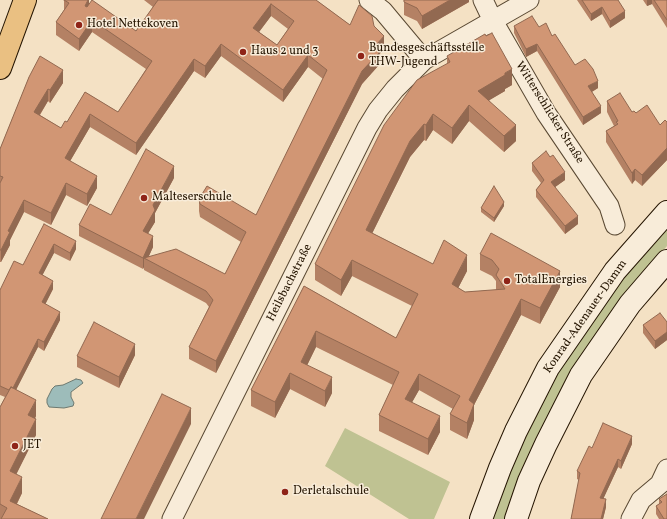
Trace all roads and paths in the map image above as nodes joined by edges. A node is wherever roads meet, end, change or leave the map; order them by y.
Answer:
1 (25, 0) edge
2 (369, 0) edge
3 (483, 0) edge
4 (529, 0) edge
5 (493, 21) junction
6 (424, 60) junction
7 (0, 68) edge
8 (667, 212) edge
9 (615, 224) dead end
10 (667, 261) edge
11 (667, 469) edge
12 (172, 519) edge
13 (481, 519) edge
14 (516, 519) edge
15 (631, 519) edge

1 - 7 main road
2 - 6 street
3 - 5 street, Witterschlicker Straße
4 - 5 street, Heilsbachstraße
5 - 6 street, Heilsbachstraße
5 - 9 street, Witterschlicker Straße
6 - 12 street, Heilsbachstraße
8 - 13 main road, Konrad-Adenauer-Damm
10 - 14 main road
11 - 15 street

